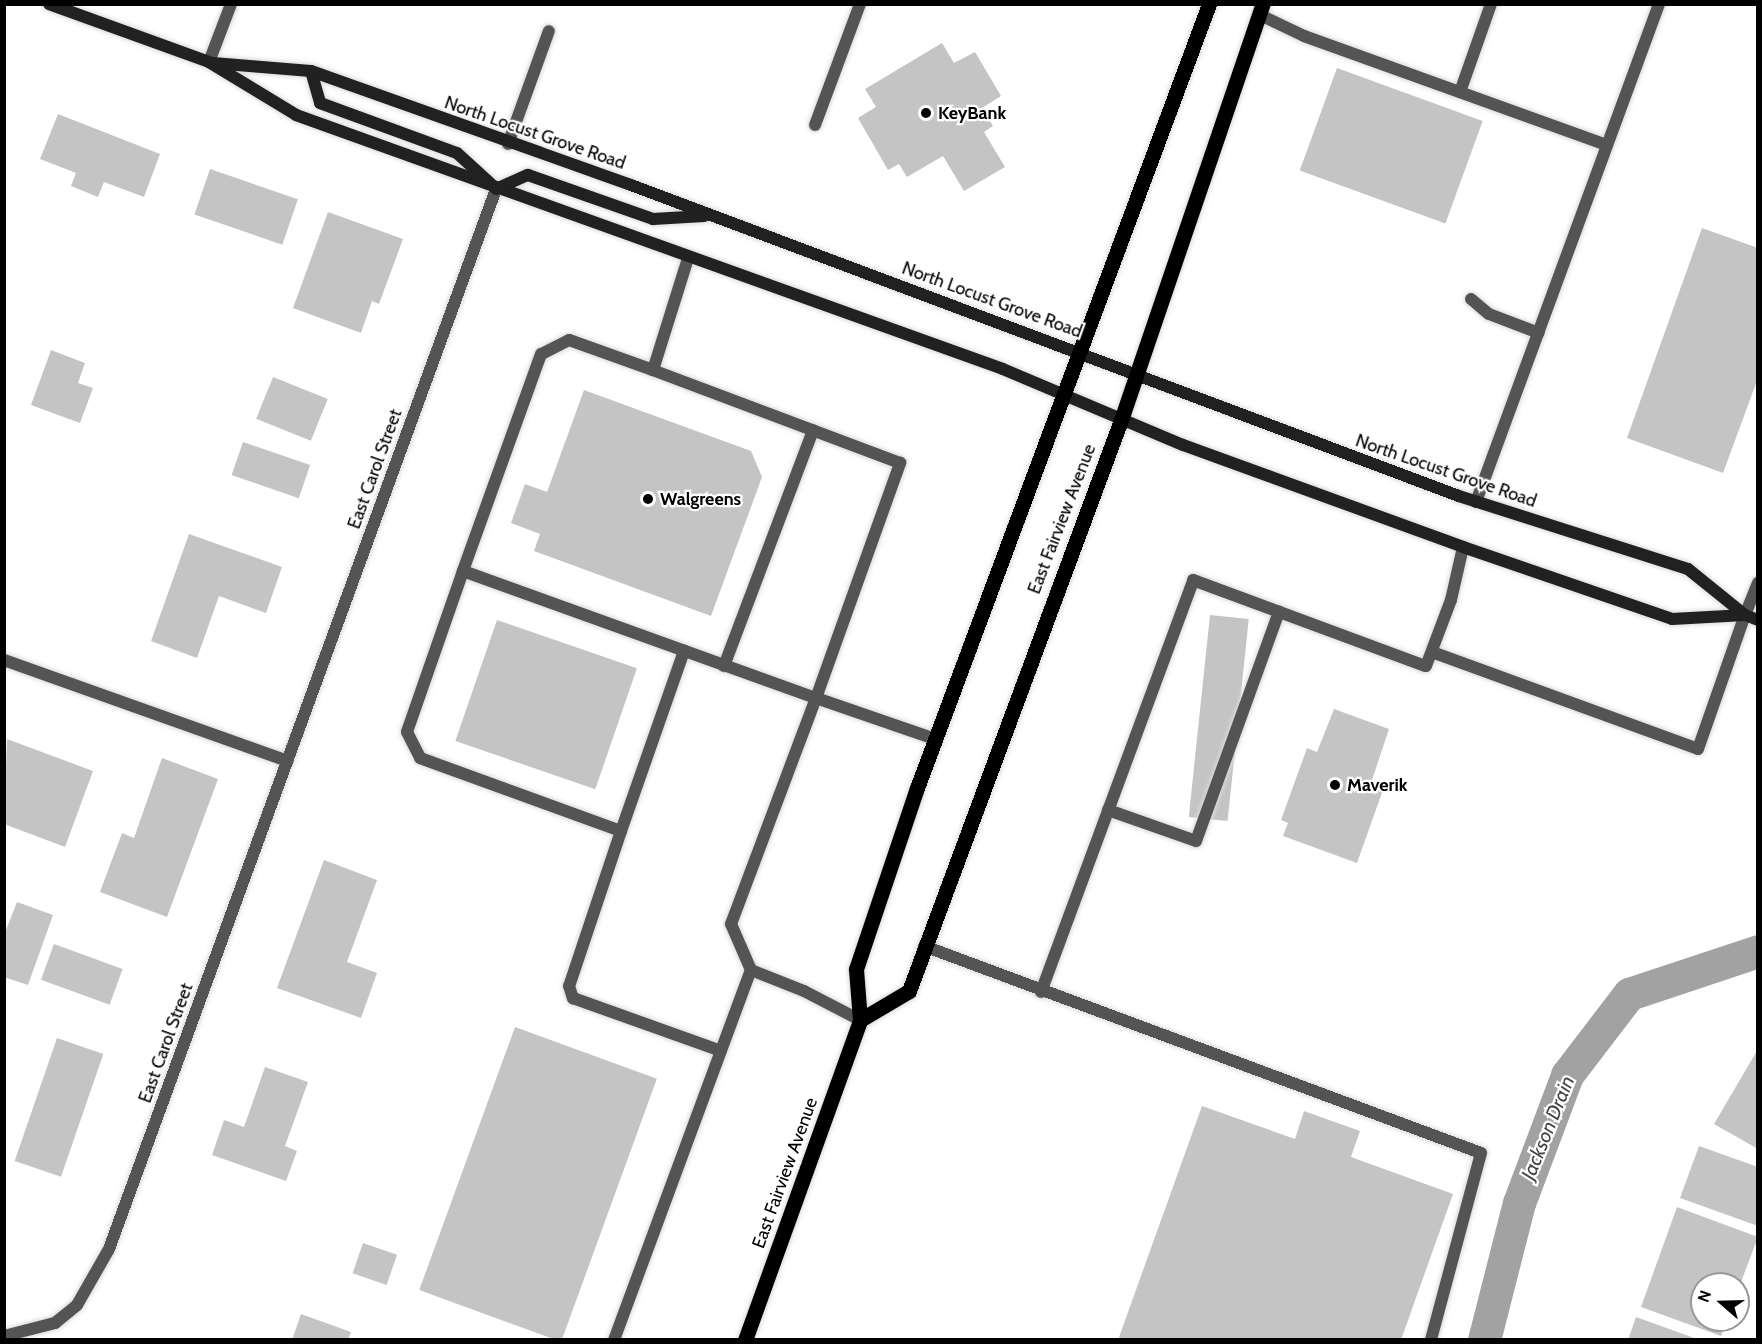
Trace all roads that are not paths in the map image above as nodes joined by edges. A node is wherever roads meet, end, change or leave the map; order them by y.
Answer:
1 (49, 4) edge
2 (231, 4) edge
3 (860, 4) edge
4 (1209, 4) edge
5 (1491, 4) edge
6 (1659, 4) edge
7 (1261, 10) edge
8 (549, 31) dead end
9 (209, 62) junction
10 (311, 71) junction
11 (1460, 92) junction
12 (815, 125) dead end
13 (508, 144) junction
14 (1607, 145) junction
15 (496, 189) junction
16 (710, 216) junction
17 (688, 258) junction
18 (1471, 299) dead end
19 (1539, 333) junction
20 (1079, 352) junction
21 (653, 370) junction
22 (1136, 377) junction
23 (1064, 395) junction
24 (1121, 420) junction
25 (813, 430) junction
26 (1476, 502) junction
27 (1463, 547) junction
28 (463, 572) junction
29 (1758, 583) edge
30 (1279, 612) junction
31 (1751, 618) edge
32 (684, 651) junction
33 (1432, 652) junction
34 (4, 660) edge
35 (724, 666) junction
36 (816, 699) junction
37 (935, 739) junction
38 (288, 761) junction
39 (1108, 810) junction
40 (621, 831) junction
41 (924, 946) junction
42 (751, 970) junction
43 (1041, 992) junction
44 (860, 1020) junction
45 (721, 1051) junction
46 (4, 1336) edge
47 (614, 1340) edge
48 (746, 1340) edge
49 (1431, 1340) edge

1 - 9 main road, North Locust Grove Road
2 - 9 street
3 - 12 street
4 - 20 main road, East Fairview Avenue
5 - 11 street
6 - 14 street
7 - 11 street
7 - 22 main road, East Fairview Avenue
8 - 13 street
9 - 10 main road, North Locust Grove Road
9 - 15 main road, North Locust Grove Road
10 - 13 main road, North Locust Grove Road
10 - 15 main road
11 - 14 street
13 - 16 main road, North Locust Grove Road
14 - 19 street
15 - 16 main road
15 - 17 main road, North Locust Grove Road
15 - 38 street, East Carol Street
16 - 20 main road, North Locust Grove Road
17 - 21 street
17 - 23 main road, North Locust Grove Road
18 - 19 street
19 - 26 street
20 - 22 main road, North Locust Grove Road
20 - 23 main road, East Fairview Avenue
21 - 25 street
21 - 28 street
22 - 24 main road, East Fairview Avenue
22 - 26 main road, North Locust Grove Road
23 - 24 main road, North Locust Grove Road
23 - 37 main road, East Fairview Avenue
24 - 27 main road, North Locust Grove Road
24 - 41 main road, East Fairview Avenue
25 - 35 street
25 - 36 street
26 - 31 main road, North Locust Grove Road
27 - 31 main road, North Locust Grove Road
27 - 33 street
28 - 32 street
28 - 40 street
29 - 31 street
30 - 33 street
30 - 39 street
30 - 39 street
31 - 33 street
32 - 35 street
32 - 40 street
34 - 38 street
35 - 36 street
36 - 37 street
36 - 42 street
37 - 44 main road, East Fairview Avenue
38 - 46 street, East Carol Street
39 - 43 street
40 - 45 street
41 - 43 street
41 - 44 main road, East Fairview Avenue
42 - 44 street
42 - 45 street
43 - 49 street
44 - 48 main road, East Fairview Avenue
45 - 47 street

